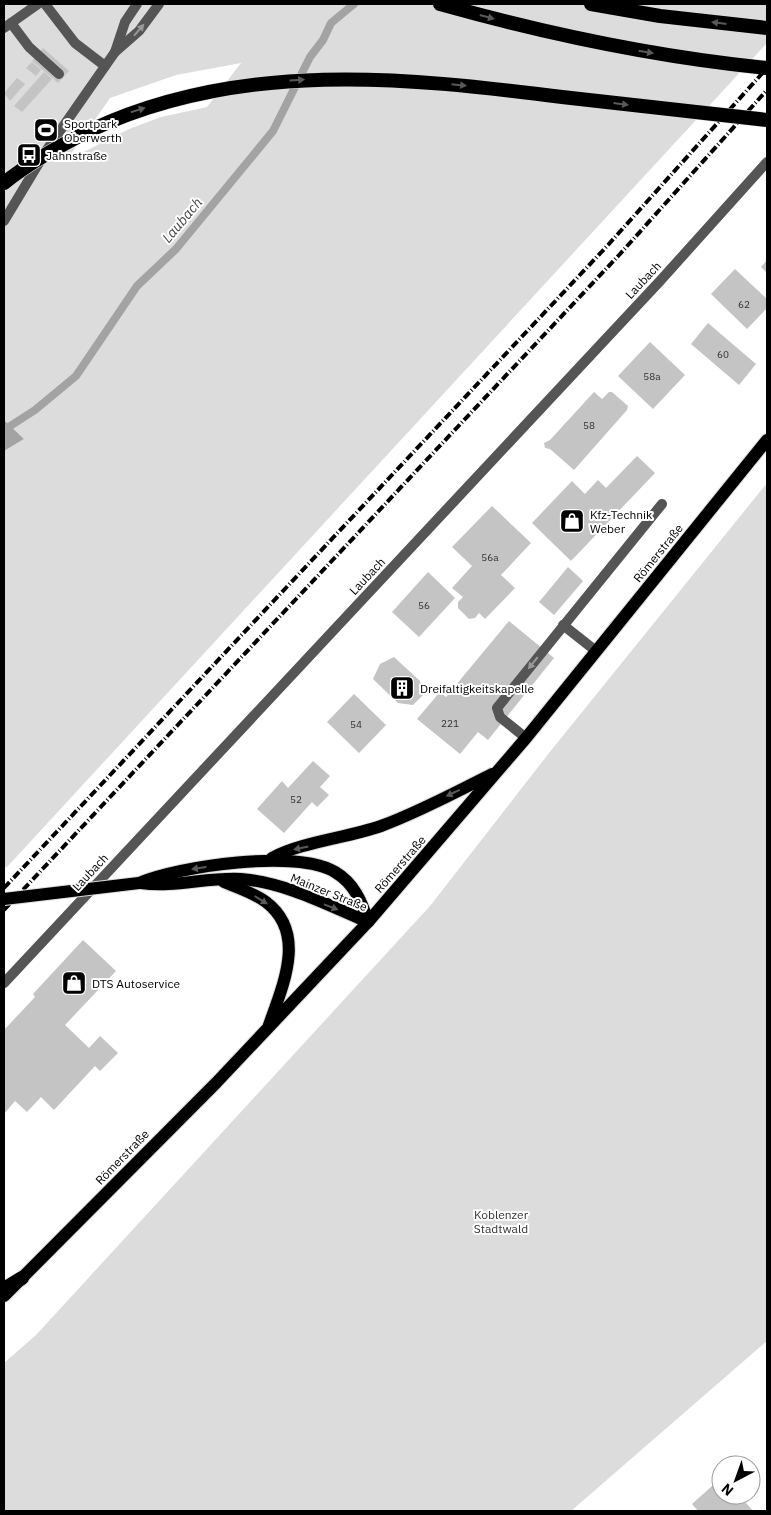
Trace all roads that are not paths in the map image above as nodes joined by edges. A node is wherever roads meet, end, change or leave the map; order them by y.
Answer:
1 (38, 4) edge
2 (45, 4) edge
3 (137, 4) edge
4 (159, 4) edge
5 (440, 4) edge
6 (592, 4) edge
7 (8, 26) edge
8 (767, 28) edge
9 (115, 52) junction
10 (105, 66) junction
11 (767, 68) edge
12 (60, 74) dead end
13 (767, 120) edge
14 (767, 162) edge
15 (4, 184) edge
16 (4, 220) edge
17 (767, 440) edge
18 (662, 504) dead end
19 (564, 625) junction
20 (596, 652) junction
21 (526, 738) junction
22 (497, 772) junction
23 (265, 862) junction
24 (217, 879) junction
25 (139, 883) junction
26 (4, 899) edge
27 (368, 922) junction
28 (4, 983) edge
29 (267, 1030) junction
30 (22, 1278) junction
31 (4, 1289) edge
32 (4, 1296) edge

1 - 7 street
2 - 10 street
3 - 9 street
9 -> 4 street
5 -> 11 highway
8 -> 6 highway
7 - 12 street
9 - 10 street
10 - 16 street
15 -> 13 highway, bridge
14 - 28 street, Laubach
17 - 20 main road, Römerstraße
18 - 19 street
19 - 20 street
19 -> 21 street
20 - 21 main road, Römerstraße
21 - 22 main road, Römerstraße
22 -> 23 main road
22 - 27 main road, Römerstraße
23 -> 25 main road, Mainzer Straße
23 - 27 main road, Mainzer Straße
24 - 25 main road, Mainzer Straße
24 -> 27 main road, Mainzer Straße
24 -> 29 main road
25 - 26 main road, Mainzer Straße, bridge
27 - 29 main road, Römerstraße
29 - 30 main road, Römerstraße
30 - 31 highway
30 - 32 main road, Römerstraße

